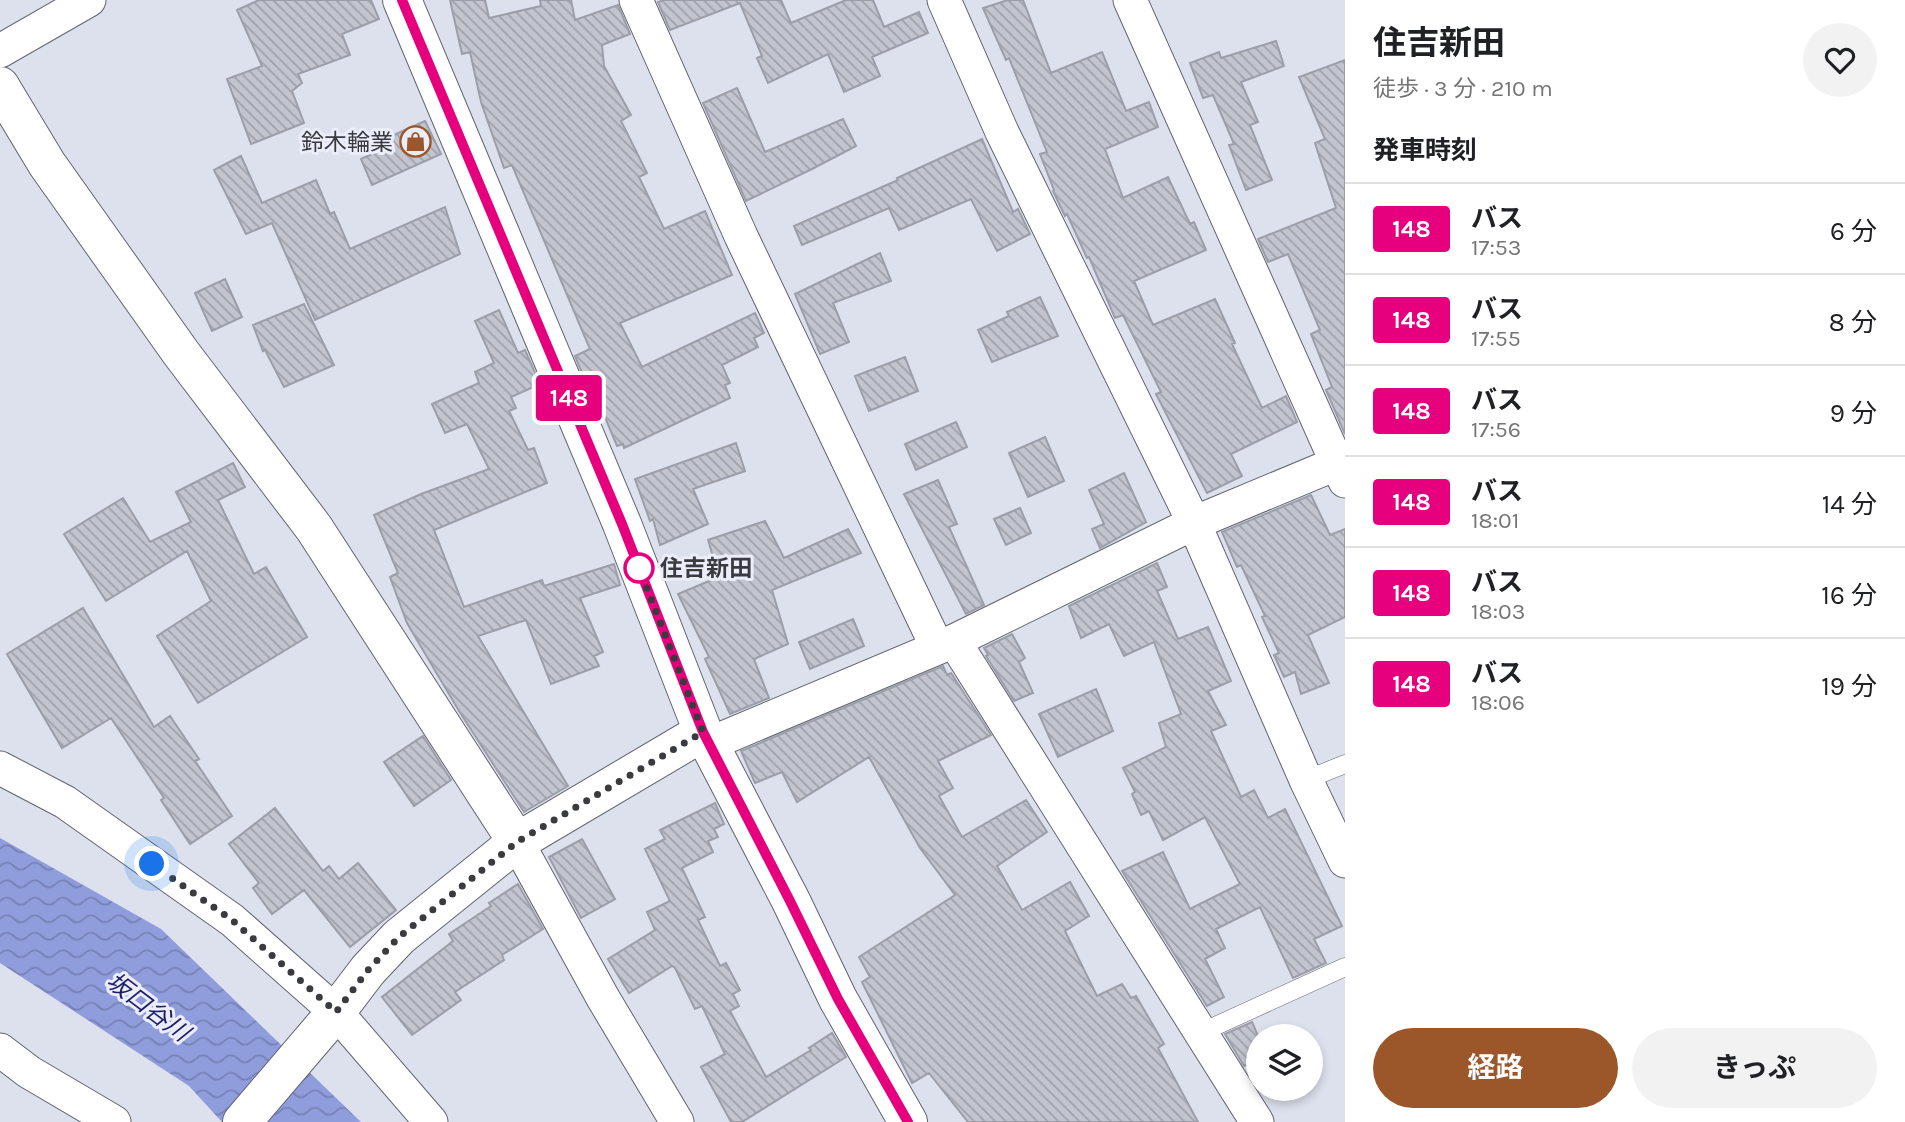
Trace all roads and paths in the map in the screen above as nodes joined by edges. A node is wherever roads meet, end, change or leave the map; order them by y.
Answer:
1 (89, 0) edge
2 (402, 0) edge
3 (636, 0) edge
4 (944, 0) edge
5 (1130, 0) edge
6 (0, 51) edge
7 (0, 86) edge
8 (1342, 468) edge
9 (1194, 523) junction
10 (946, 644) junction
11 (706, 738) junction
12 (1345, 764) edge
13 (0, 768) edge
14 (1306, 780) junction
15 (517, 842) junction
16 (1345, 861) edge
17 (1345, 967) edge
18 (336, 1012) junction
19 (1200, 1033) junction
20 (0, 1050) edge
21 (114, 1122) edge
22 (242, 1122) edge
23 (431, 1122) edge
24 (677, 1122) edge
25 (908, 1122) edge
26 (1257, 1122) edge

1 - 6 street
2 - 11 street
3 - 10 street
4 - 9 street
5 - 8 street
7 - 15 street
8 - 9 street
9 - 10 street
9 - 14 street
10 - 11 street
10 - 19 street
11 - 15 street
11 - 25 street
12 - 14 lane
13 - 18 street
14 - 16 street
15 - 18 street
15 - 24 street
17 - 19 lane
18 - 22 street
18 - 23 street
19 - 26 street
20 - 21 street

